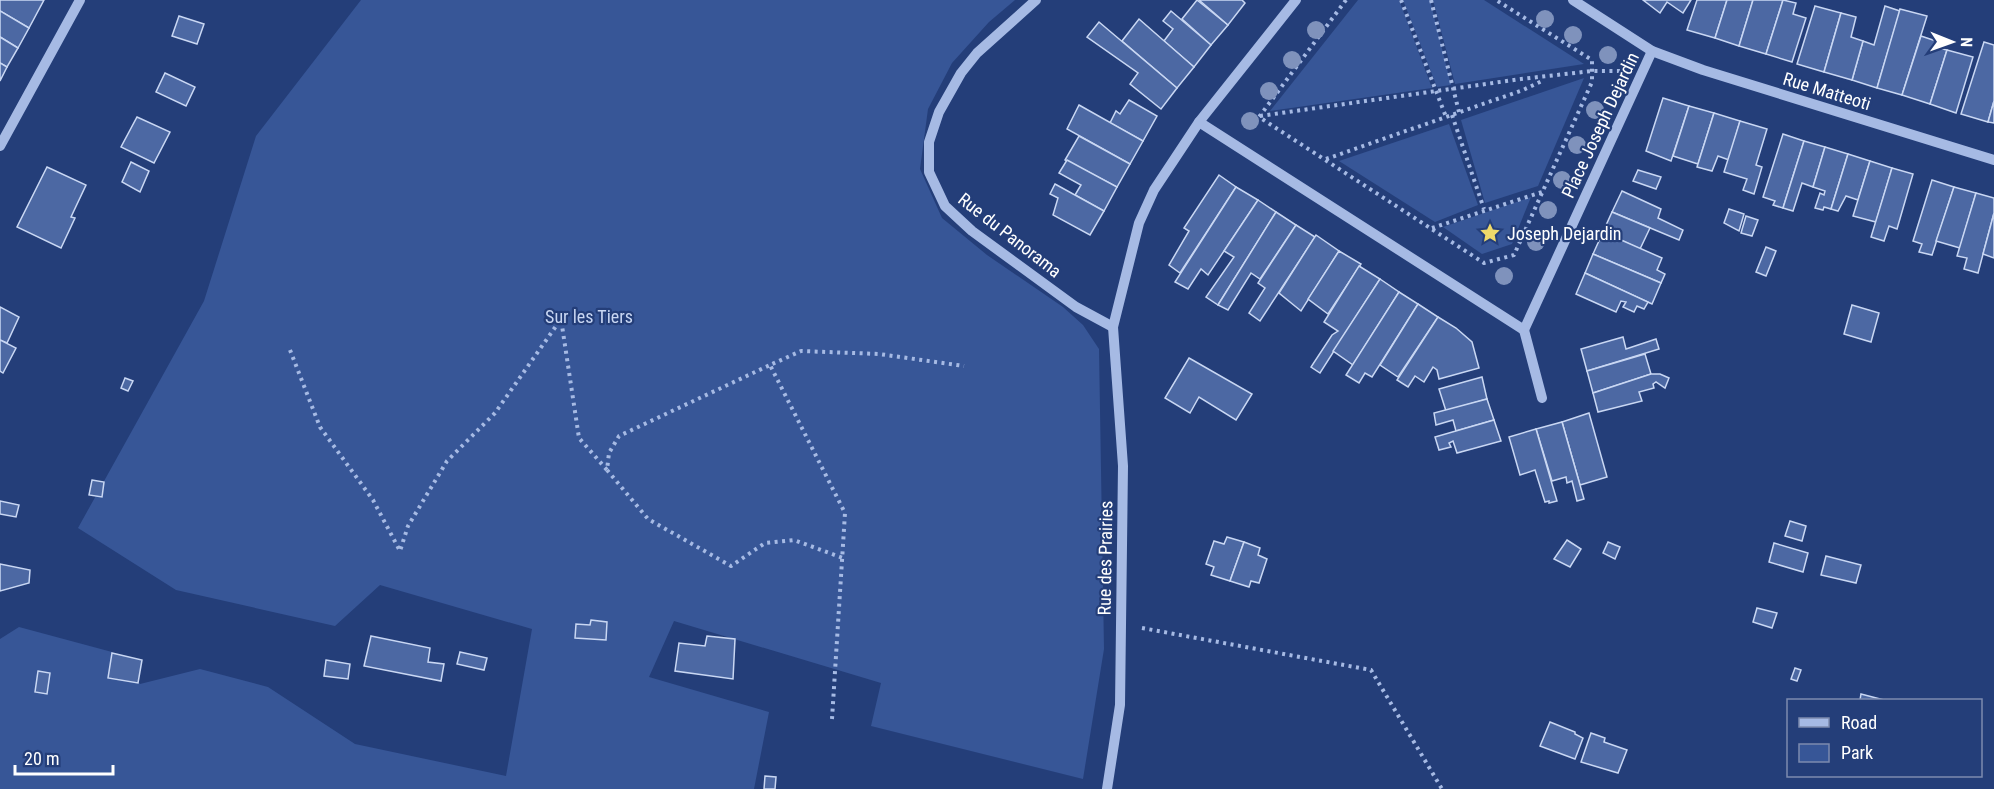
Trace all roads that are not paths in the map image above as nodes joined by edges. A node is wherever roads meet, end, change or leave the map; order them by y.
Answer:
1 (80, 0) edge
2 (1036, 0) edge
3 (1296, 0) edge
4 (1573, 0) edge
5 (1652, 51) junction
6 (1199, 122) junction
7 (0, 146) edge
8 (1994, 160) edge
9 (1113, 327) junction
10 (1524, 330) junction
11 (1542, 398) dead end
12 (1107, 789) edge

1 - 7 street
2 - 9 street, Rue du Panorama
3 - 6 street
4 - 5 street, Place Joseph Dejardin
5 - 8 street, Rue Matteoti
5 - 10 street, Place Joseph Dejardin
6 - 9 street
6 - 10 street
9 - 12 street, Rue des Prairies
10 - 11 street

